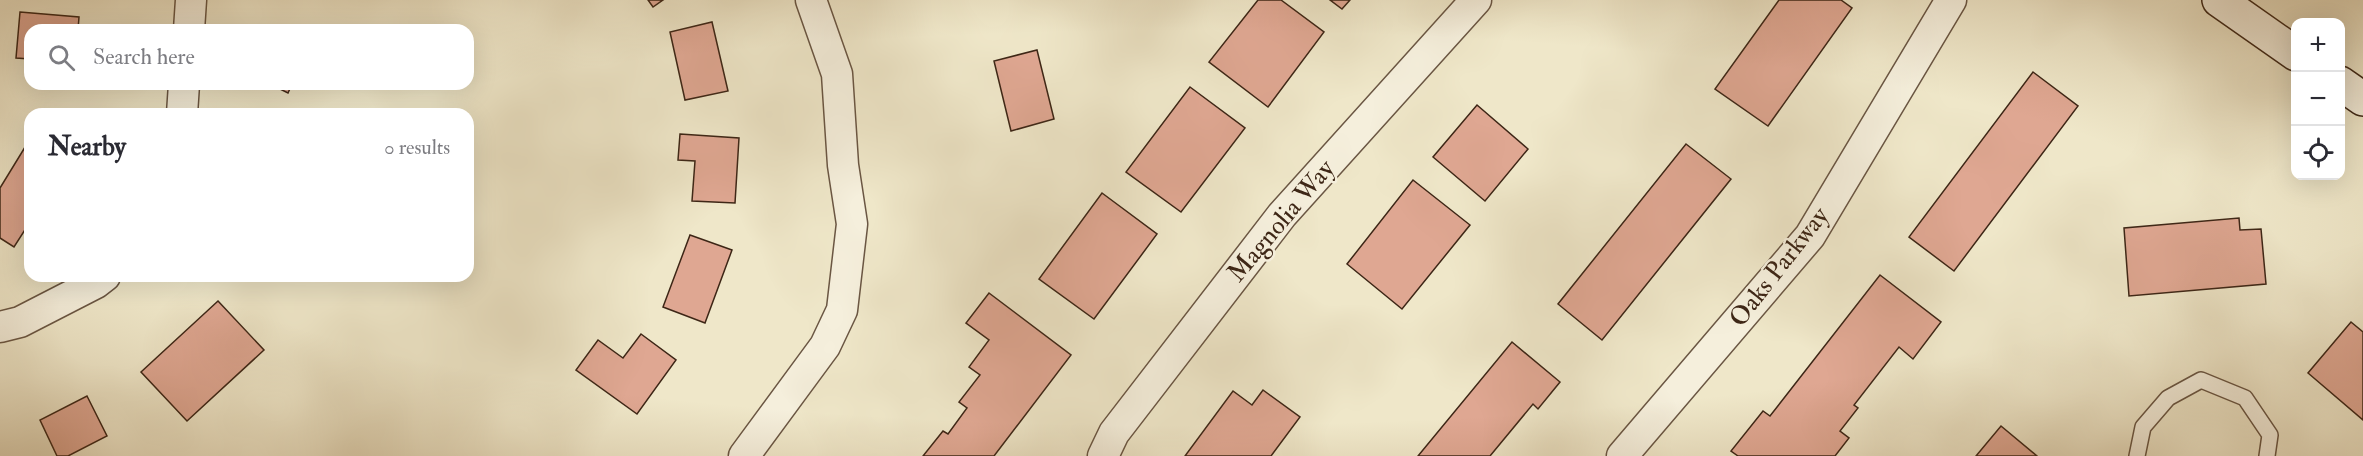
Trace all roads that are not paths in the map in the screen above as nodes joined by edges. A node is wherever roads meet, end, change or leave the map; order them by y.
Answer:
1 (191, 0) edge
2 (811, 0) edge
3 (1476, 0) edge
4 (1951, 0) edge
5 (2219, 0) edge
6 (189, 24) edge
7 (2291, 51) edge
8 (2345, 86) edge
9 (184, 90) edge
10 (2363, 99) edge
11 (182, 108) edge
12 (97, 282) edge
13 (0, 327) edge
14 (744, 456) edge
15 (1103, 456) edge
16 (1622, 456) edge
17 (2138, 456) edge
18 (2267, 456) edge

1 - 6 street
2 - 14 street
3 - 15 street, Magnolia Way
4 - 16 street, Oaks Parkway
5 - 7 street
8 - 10 street
9 - 11 street
12 - 13 street
17 - 18 lane

